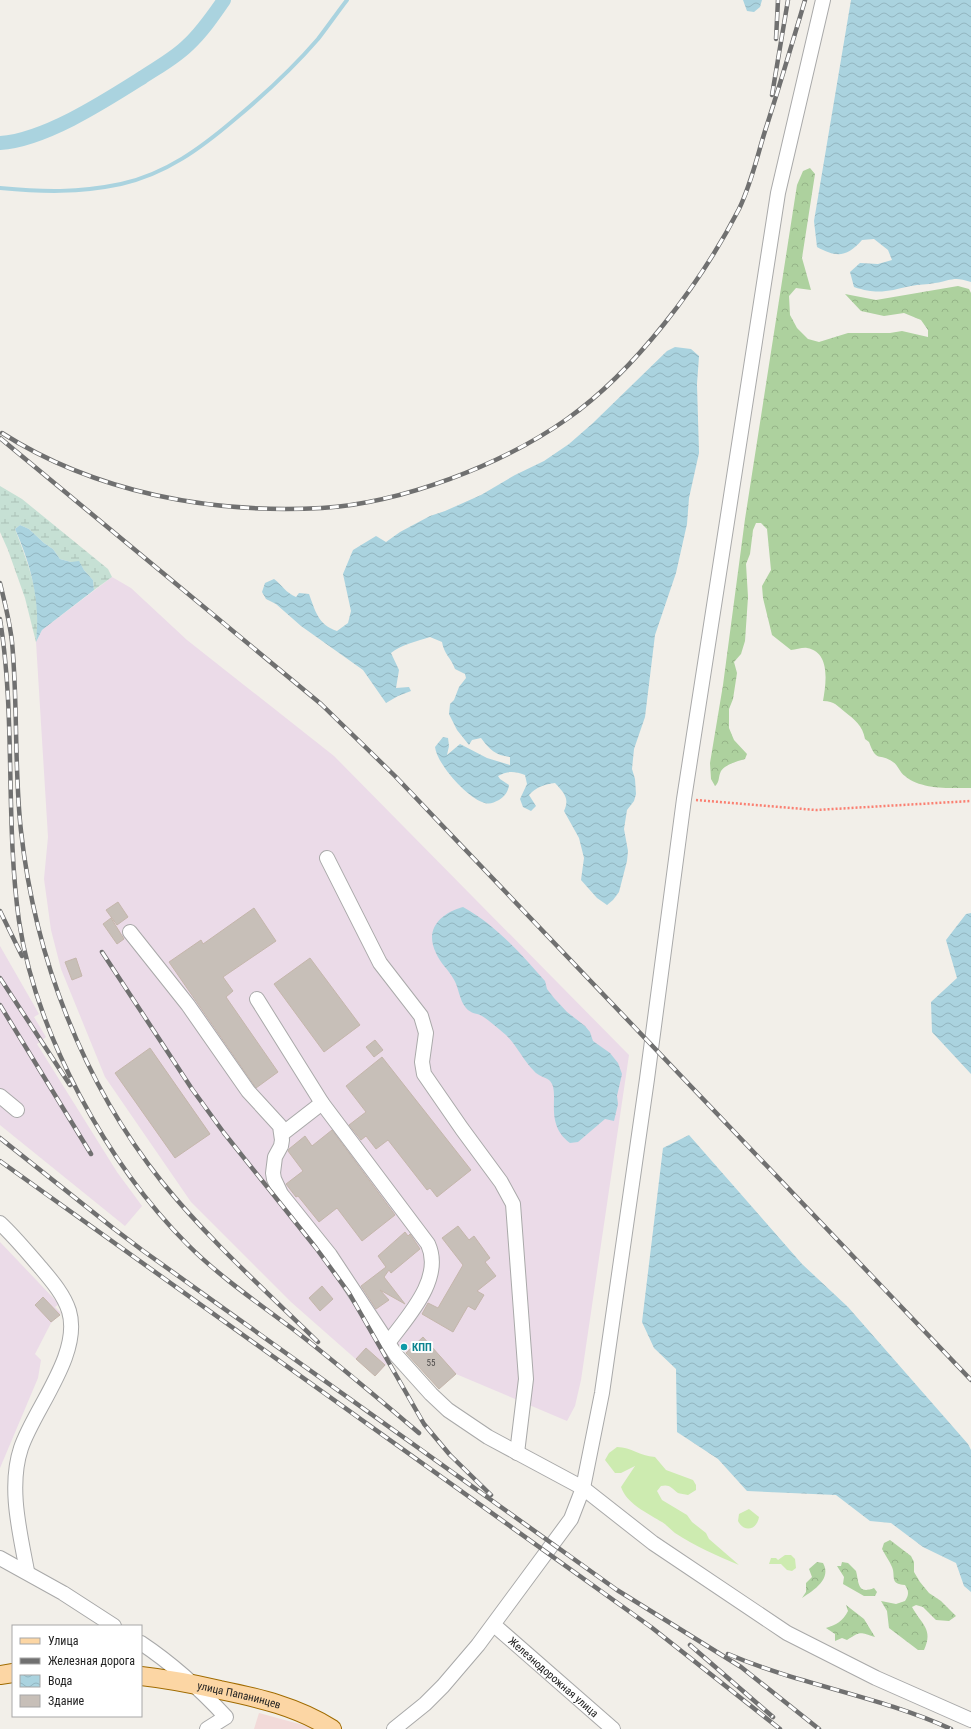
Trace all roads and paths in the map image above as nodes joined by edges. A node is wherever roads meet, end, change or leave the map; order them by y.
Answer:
1 (823, 0) edge
2 (684, 799) junction
3 (971, 801) edge
4 (327, 858) dead end
5 (130, 932) dead end
6 (257, 999) dead end
7 (0, 1096) edge
8 (322, 1103) junction
9 (17, 1110) dead end
10 (282, 1134) junction
11 (0, 1223) edge
12 (388, 1343) junction
13 (517, 1453) junction
14 (583, 1488) junction
15 (0, 1558) edge
16 (27, 1571) junction
17 (112, 1625) edge
18 (494, 1625) junction
19 (142, 1644) edge
20 (12, 1673) edge
21 (0, 1675) edge
22 (142, 1676) edge
23 (194, 1684) junction
24 (971, 1720) edge
25 (207, 1729) edge
26 (332, 1729) edge
27 (394, 1729) edge
28 (613, 1729) edge

1 - 2 street
2 - 3 path
2 - 14 street
4 - 13 street
5 - 10 street
6 - 8 street
7 - 9 street
8 - 10 street
8 - 12 street
10 - 12 street
11 - 16 street
12 - 13 street
13 - 14 street
14 - 18 street
14 - 24 street
15 - 16 street
16 - 17 street
18 - 27 street
18 - 28 street, Железнодорожная улица
19 - 23 street
20 - 21 main road
22 - 23 main road, улица Папанинцев
23 - 25 street
23 - 26 main road, улица Папанинцев

